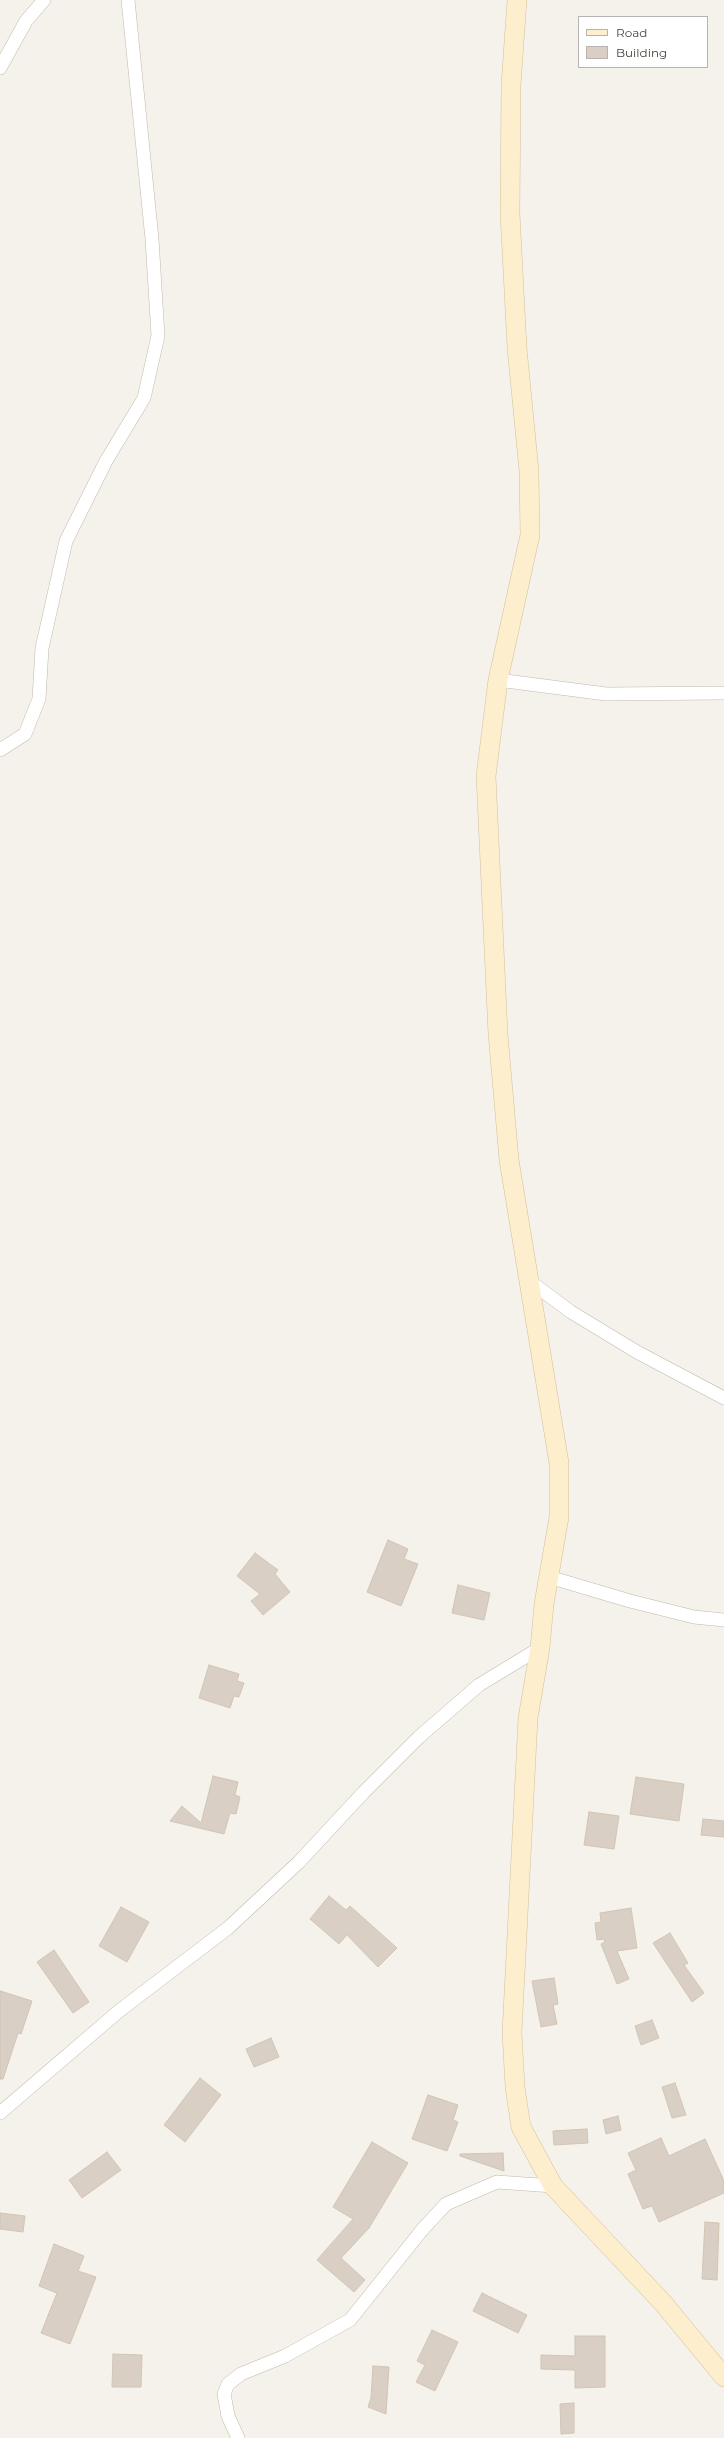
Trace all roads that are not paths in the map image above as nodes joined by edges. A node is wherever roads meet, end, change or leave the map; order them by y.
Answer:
1 (44, 0) edge
2 (128, 0) edge
3 (517, 0) edge
4 (0, 68) edge
5 (498, 680) junction
6 (724, 693) edge
7 (0, 750) edge
8 (528, 1280) junction
9 (724, 1398) edge
10 (549, 1577) junction
11 (724, 1620) edge
12 (540, 1648) junction
13 (3, 2105) edge
14 (553, 2186) junction
15 (724, 2377) edge
16 (238, 2438) edge

1 - 4 street
2 - 7 street
3 - 5 main road
5 - 6 street
5 - 8 main road
8 - 9 street
8 - 10 main road
10 - 11 street
10 - 12 main road
12 - 13 street
12 - 14 main road
14 - 15 main road
14 - 16 street

